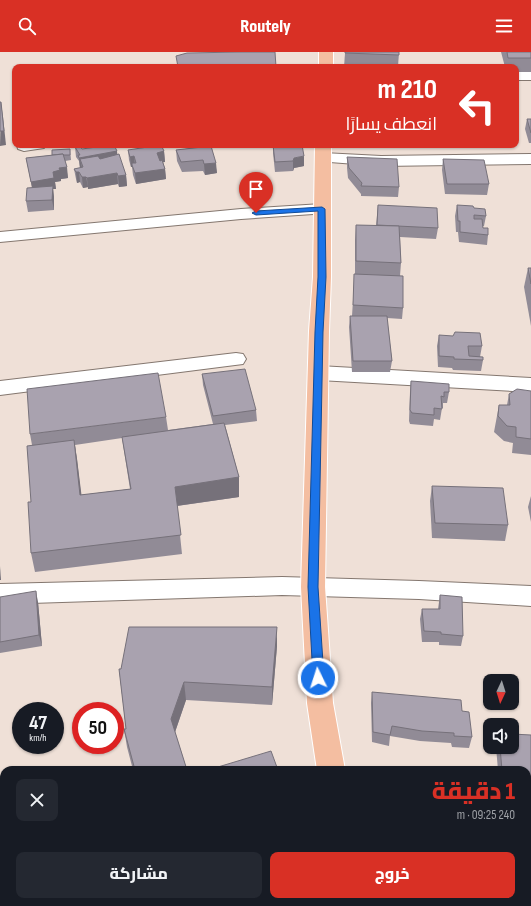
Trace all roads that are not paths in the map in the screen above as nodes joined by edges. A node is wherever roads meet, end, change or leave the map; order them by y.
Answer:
1 (326, 52) edge
2 (326, 64) edge
3 (519, 76) edge
4 (531, 76) edge
5 (323, 152) edge
6 (531, 159) edge
7 (322, 209) junction
8 (0, 237) edge
9 (236, 359) dead end
10 (319, 373) junction
11 (531, 385) edge
12 (0, 388) edge
13 (313, 587) junction
14 (0, 594) edge
15 (531, 596) edge
16 (330, 766) edge

1 - 2 main road
3 - 4 street
5 - 6 street
5 - 7 main road
7 - 8 street
7 - 10 main road
9 - 12 street
10 - 11 street
10 - 13 main road
13 - 14 street
13 - 15 street
13 - 16 main road

